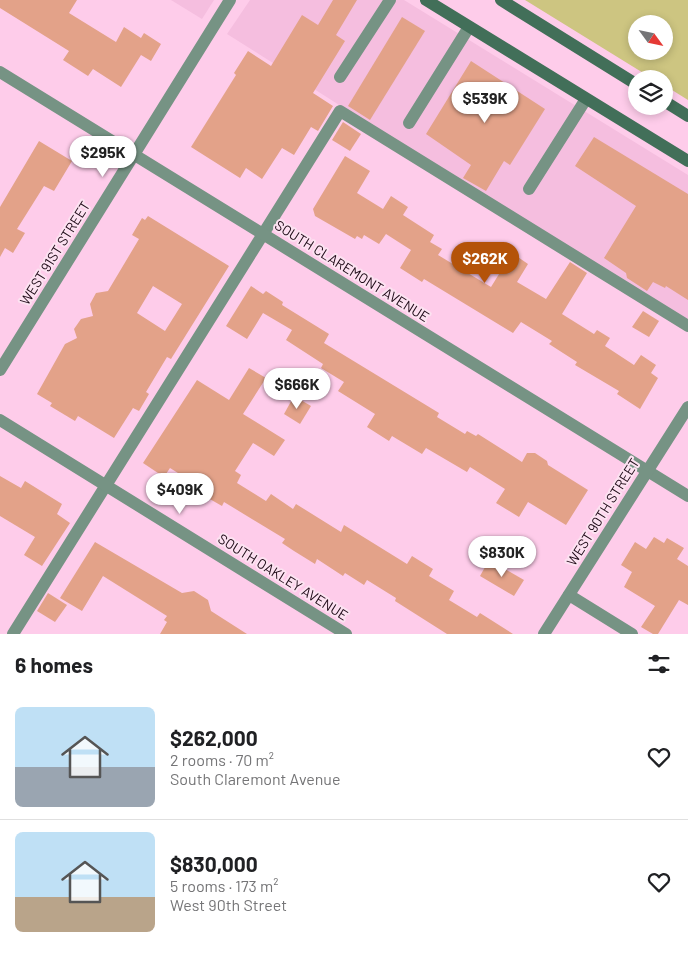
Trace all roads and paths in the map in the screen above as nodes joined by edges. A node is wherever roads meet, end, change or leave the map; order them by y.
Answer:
1 (230, 0) edge
2 (390, 0) edge
3 (426, 0) edge
4 (501, 0) edge
5 (469, 27) junction
6 (0, 72) edge
7 (340, 77) dead end
8 (628, 79) edge
9 (586, 99) junction
10 (673, 107) edge
11 (688, 116) edge
12 (409, 123) dead end
13 (134, 155) junction
14 (688, 161) edge
15 (529, 189) dead end
16 (263, 234) junction
17 (688, 326) edge
18 (0, 370) edge
19 (688, 406) edge
20 (0, 420) edge
21 (647, 471) junction
22 (106, 486) junction
23 (688, 496) edge
24 (569, 594) junction
25 (13, 634) edge
26 (346, 634) edge
27 (544, 634) edge
28 (632, 634) edge

1 - 13 street, WEST 91ST STREET
2 - 7 street
3 - 5 main road
4 - 8 main road
5 - 9 main road
5 - 12 street
6 - 13 street, SOUTH CLAREMONT AVENUE
9 - 14 main road
9 - 15 street
10 - 11 main road
13 - 16 street, SOUTH CLAREMONT AVENUE
13 - 18 street, WEST 91ST STREET
16 - 17 street
16 - 21 street, SOUTH CLAREMONT AVENUE
16 - 22 street
19 - 21 street, WEST 90TH STREET
20 - 22 street, SOUTH OAKLEY AVENUE
21 - 23 street, SOUTH CLAREMONT AVENUE
21 - 24 street, WEST 90TH STREET
22 - 25 street
22 - 26 street, SOUTH OAKLEY AVENUE
24 - 27 street, WEST 90TH STREET
24 - 28 street

